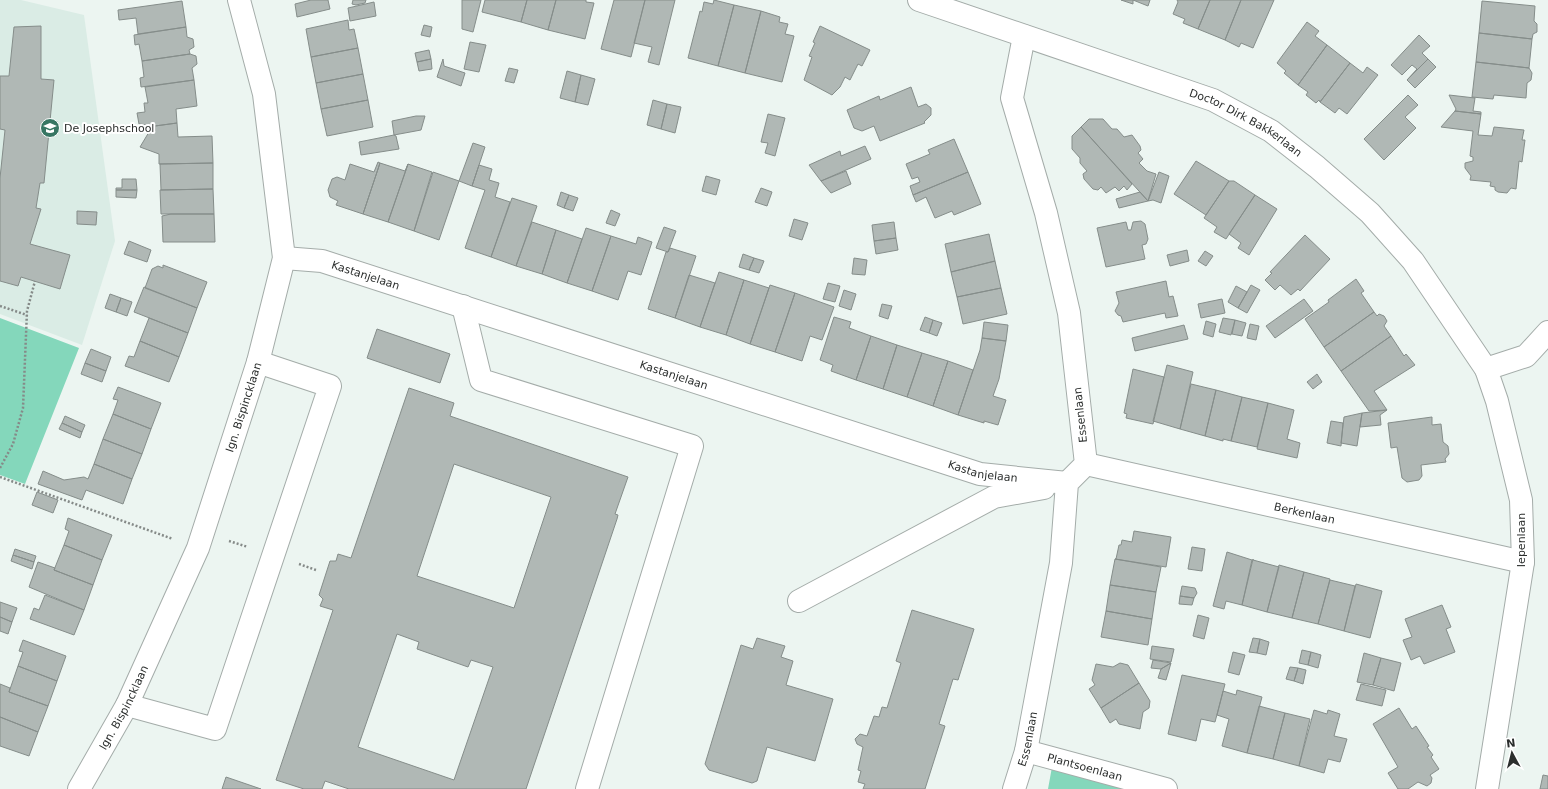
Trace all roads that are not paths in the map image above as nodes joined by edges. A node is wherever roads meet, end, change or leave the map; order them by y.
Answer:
1 (239, 0) edge
2 (919, 0) edge
3 (1024, 36) junction
4 (284, 258) junction
5 (463, 306) junction
6 (1548, 332) edge
7 (258, 362) junction
8 (1486, 369) junction
9 (1086, 464) junction
10 (1067, 483) junction
11 (1523, 562) junction
12 (799, 601) dead end
13 (127, 705) junction
14 (1026, 752) junction
15 (79, 789) edge
16 (587, 789) edge
17 (1014, 789) edge
18 (1166, 789) edge
19 (1487, 789) edge

1 - 4 street, Ign. Bispincklaan
2 - 3 street, Doctor Dirk Bakkerlaan
3 - 8 street, Doctor Dirk Bakkerlaan
3 - 9 street, Essenlaan
4 - 5 street, Kastanjelaan
4 - 7 street, Ign. Bispincklaan
5 - 10 street, Kastanjelaan
5 - 16 street
6 - 8 street
7 - 13 street, Ign. Bispincklaan
7 - 13 street
8 - 11 street, Iepenlaan
9 - 10 street
9 - 11 street, Berkenlaan
10 - 12 street
10 - 14 street, Essenlaan
11 - 19 street, Iepenlaan
13 - 15 street, Ign. Bispincklaan
14 - 17 street, Essenlaan
14 - 18 street, Plantsoenlaan

